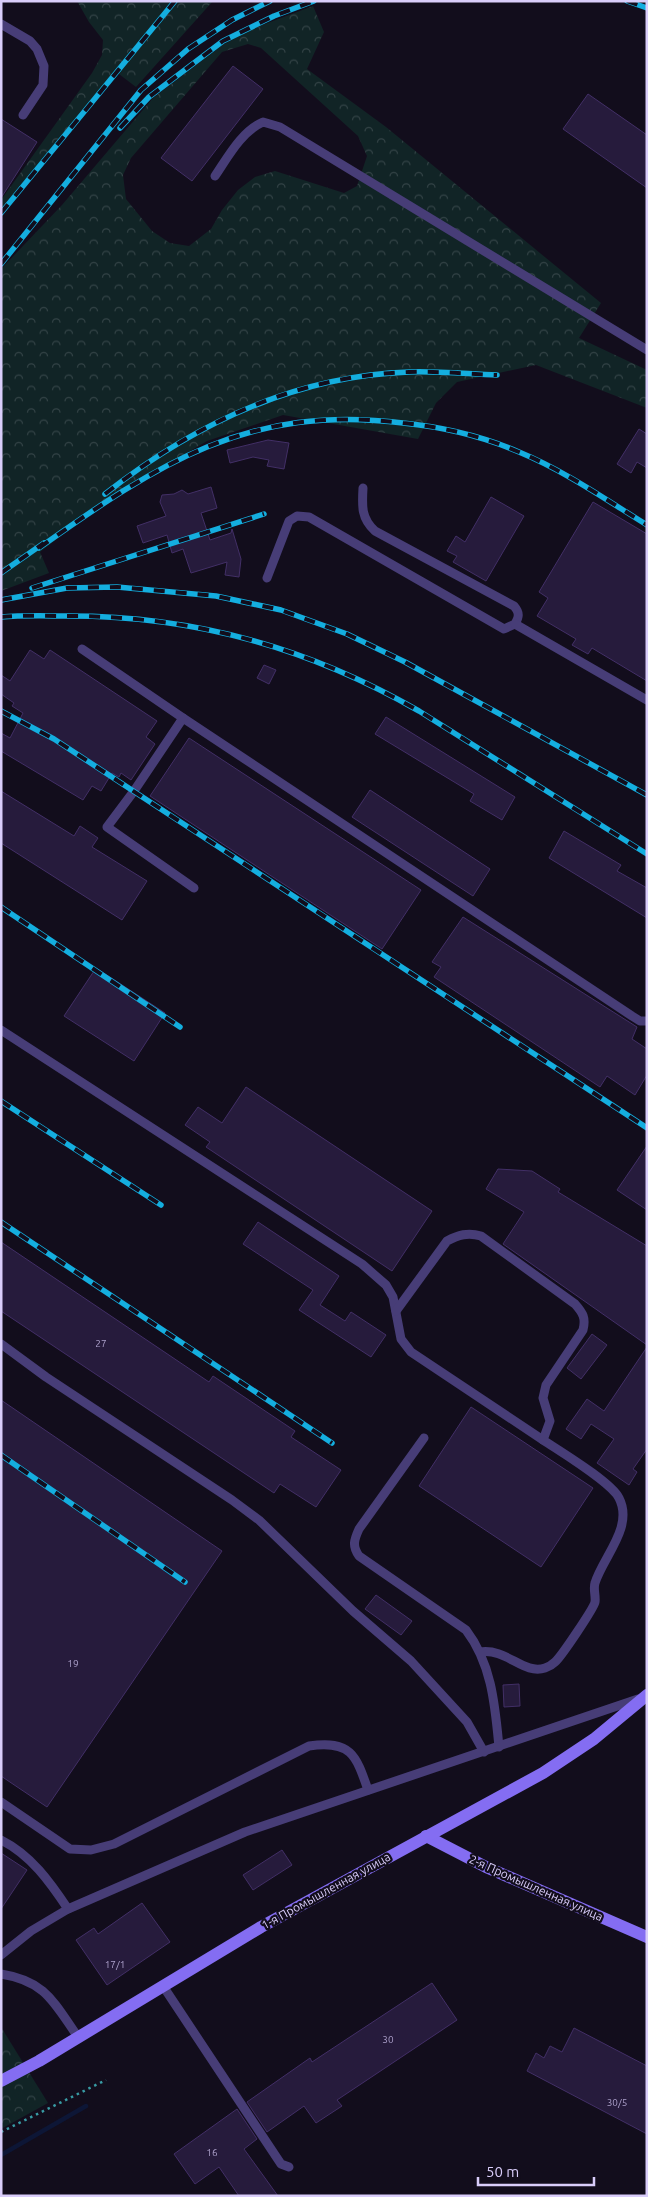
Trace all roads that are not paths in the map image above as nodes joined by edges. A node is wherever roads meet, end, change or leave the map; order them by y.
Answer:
1 (1, 24) edge
2 (23, 115) dead end
3 (214, 176) dead end
4 (647, 350) edge
5 (363, 488) dead end
6 (267, 578) dead end
7 (515, 624) junction
8 (82, 649) dead end
9 (647, 700) edge
10 (183, 718) junction
11 (194, 888) dead end
12 (647, 1021) edge
13 (1, 1030) edge
14 (396, 1312) junction
15 (1, 1344) edge
16 (424, 1438) dead end
17 (543, 1440) junction
18 (480, 1652) junction
19 (646, 1696) edge
20 (499, 1747) junction
21 (484, 1752) junction
22 (368, 1790) junction
23 (1, 1802) edge
24 (426, 1836) junction
25 (1, 1840) edge
26 (68, 1909) junction
27 (647, 1937) edge
28 (1, 1955) edge
29 (1, 1974) edge
30 (163, 1986) junction
31 (78, 2037) junction
32 (1, 2081) edge
33 (289, 2167) dead end

1 - 2 lane
3 - 4 lane
5 - 7 lane
6 - 7 lane
7 - 9 lane
8 - 10 lane
10 - 11 lane
10 - 12 lane
13 - 14 lane
14 - 17 lane
14 - 17 lane
15 - 21 lane
16 - 18 lane
17 - 18 lane
18 - 20 lane
19 - 20 lane
19 - 24 main road, 1-я Промышленная улица
20 - 21 lane
21 - 22 lane
22 - 23 lane
22 - 26 lane
24 - 27 main road, 2-я Промышленная улица
24 - 30 main road, 1-я Промышленная улица
25 - 26 lane
26 - 28 lane
29 - 31 lane
30 - 31 main road, 1-я Промышленная улица
30 - 33 lane
31 - 32 main road, 1-я Промышленная улица

